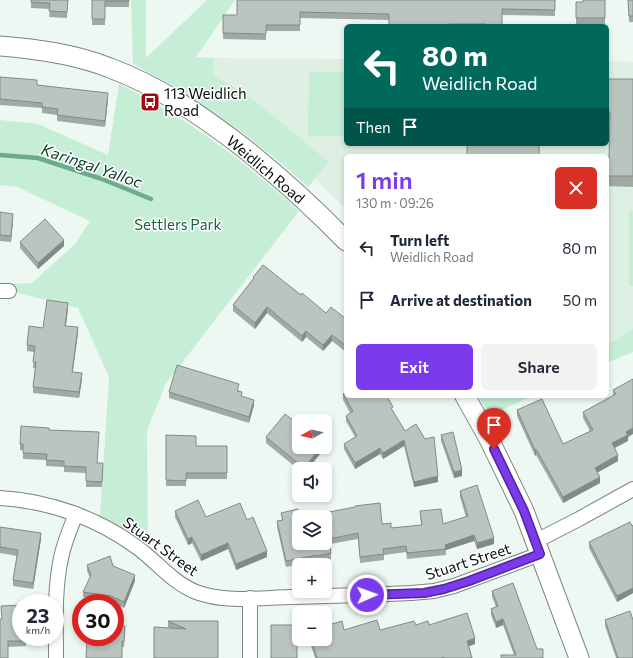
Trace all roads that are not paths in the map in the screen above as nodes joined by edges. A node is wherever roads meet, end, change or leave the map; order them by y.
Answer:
1 (0, 46) edge
2 (344, 239) edge
3 (466, 398) edge
4 (633, 489) edge
5 (0, 498) edge
6 (76, 514) junction
7 (538, 548) junction
8 (250, 598) junction
9 (56, 658) edge
10 (250, 658) edge
11 (579, 658) edge

1 - 2 street, Weidlich Road
3 - 7 street
4 - 7 street, Stuart Street
5 - 6 street, Stuart Street
6 - 8 street, Stuart Street
6 - 9 street
7 - 8 street, Stuart Street
7 - 11 street
8 - 10 street

